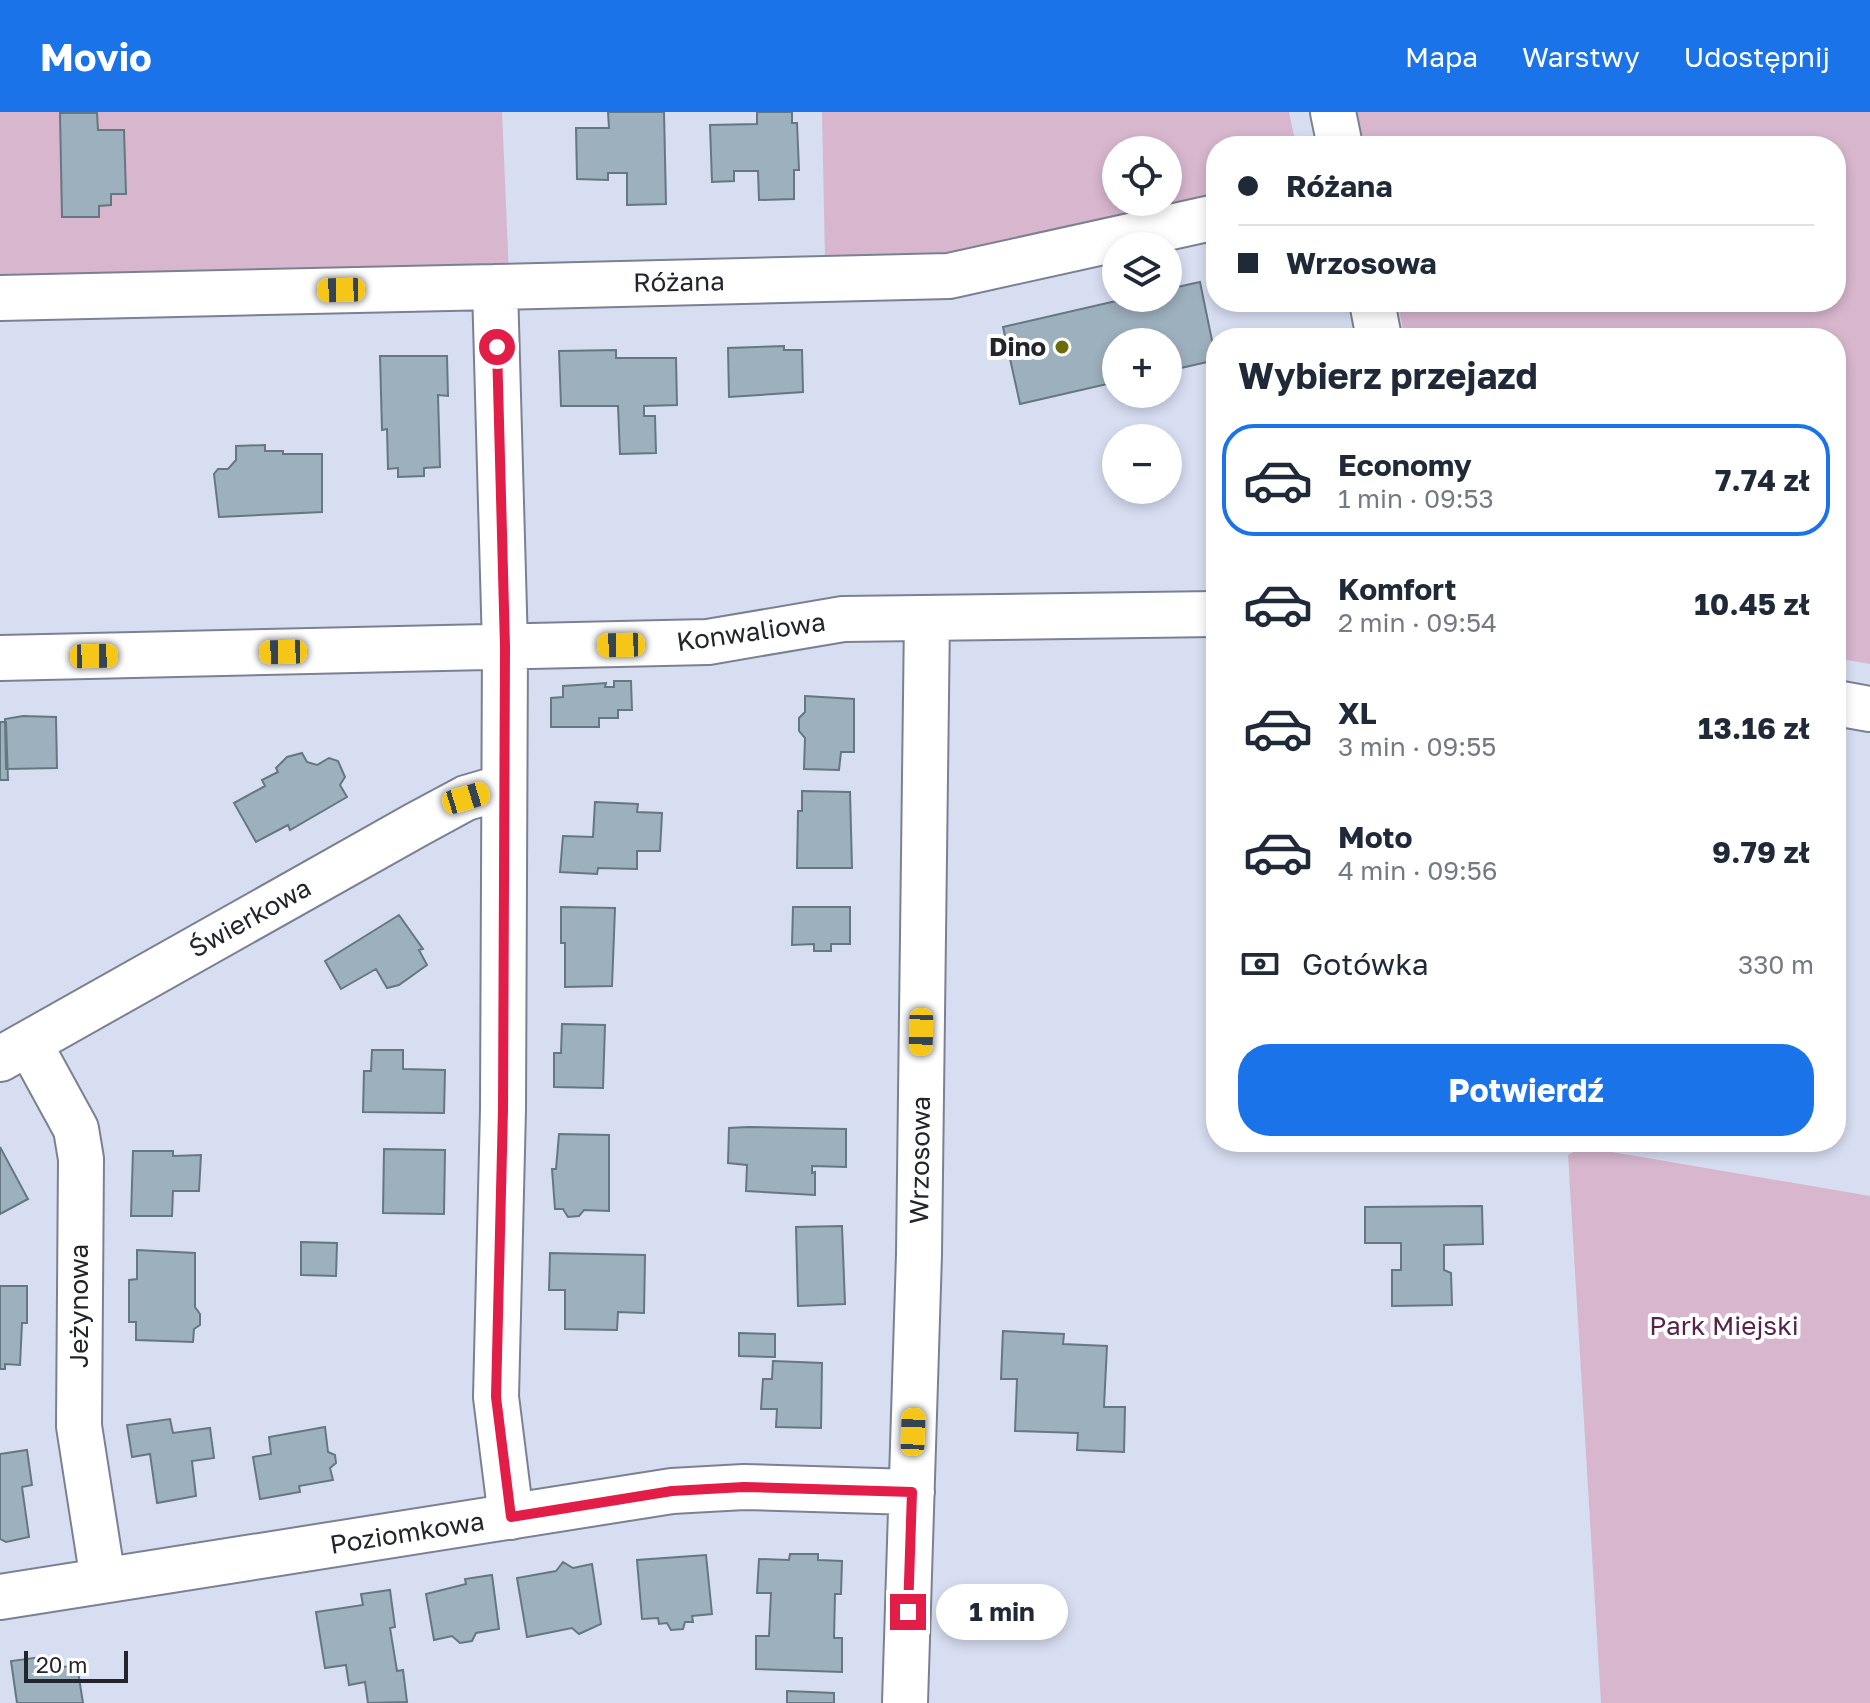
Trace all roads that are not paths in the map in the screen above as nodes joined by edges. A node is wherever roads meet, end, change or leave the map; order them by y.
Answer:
1 (1333, 112) edge
2 (1338, 136) edge
3 (1206, 219) edge
4 (495, 287) junction
5 (0, 298) edge
6 (1206, 614) edge
7 (927, 618) junction
8 (505, 647) junction
9 (0, 658) edge
10 (1846, 705) edge
11 (1870, 709) edge
12 (504, 787) junction
13 (14, 1051) edge
14 (912, 1492) junction
15 (511, 1517) junction
16 (103, 1580) junction
17 (0, 1597) edge
18 (905, 1703) edge

1 - 2 street
3 - 4 street, Różana
4 - 5 street, Różana
4 - 8 street
6 - 7 street, Konwaliowa
7 - 8 street, Konwaliowa
7 - 14 street, Wrzosowa
8 - 9 street, Konwaliowa
8 - 12 street
10 - 11 street
12 - 13 street, Świerkowa
12 - 15 street
13 - 16 street, Jeżynowa
14 - 15 street, Poziomkowa
14 - 18 street, Wrzosowa
15 - 16 street, Poziomkowa
16 - 17 street, Poziomkowa

